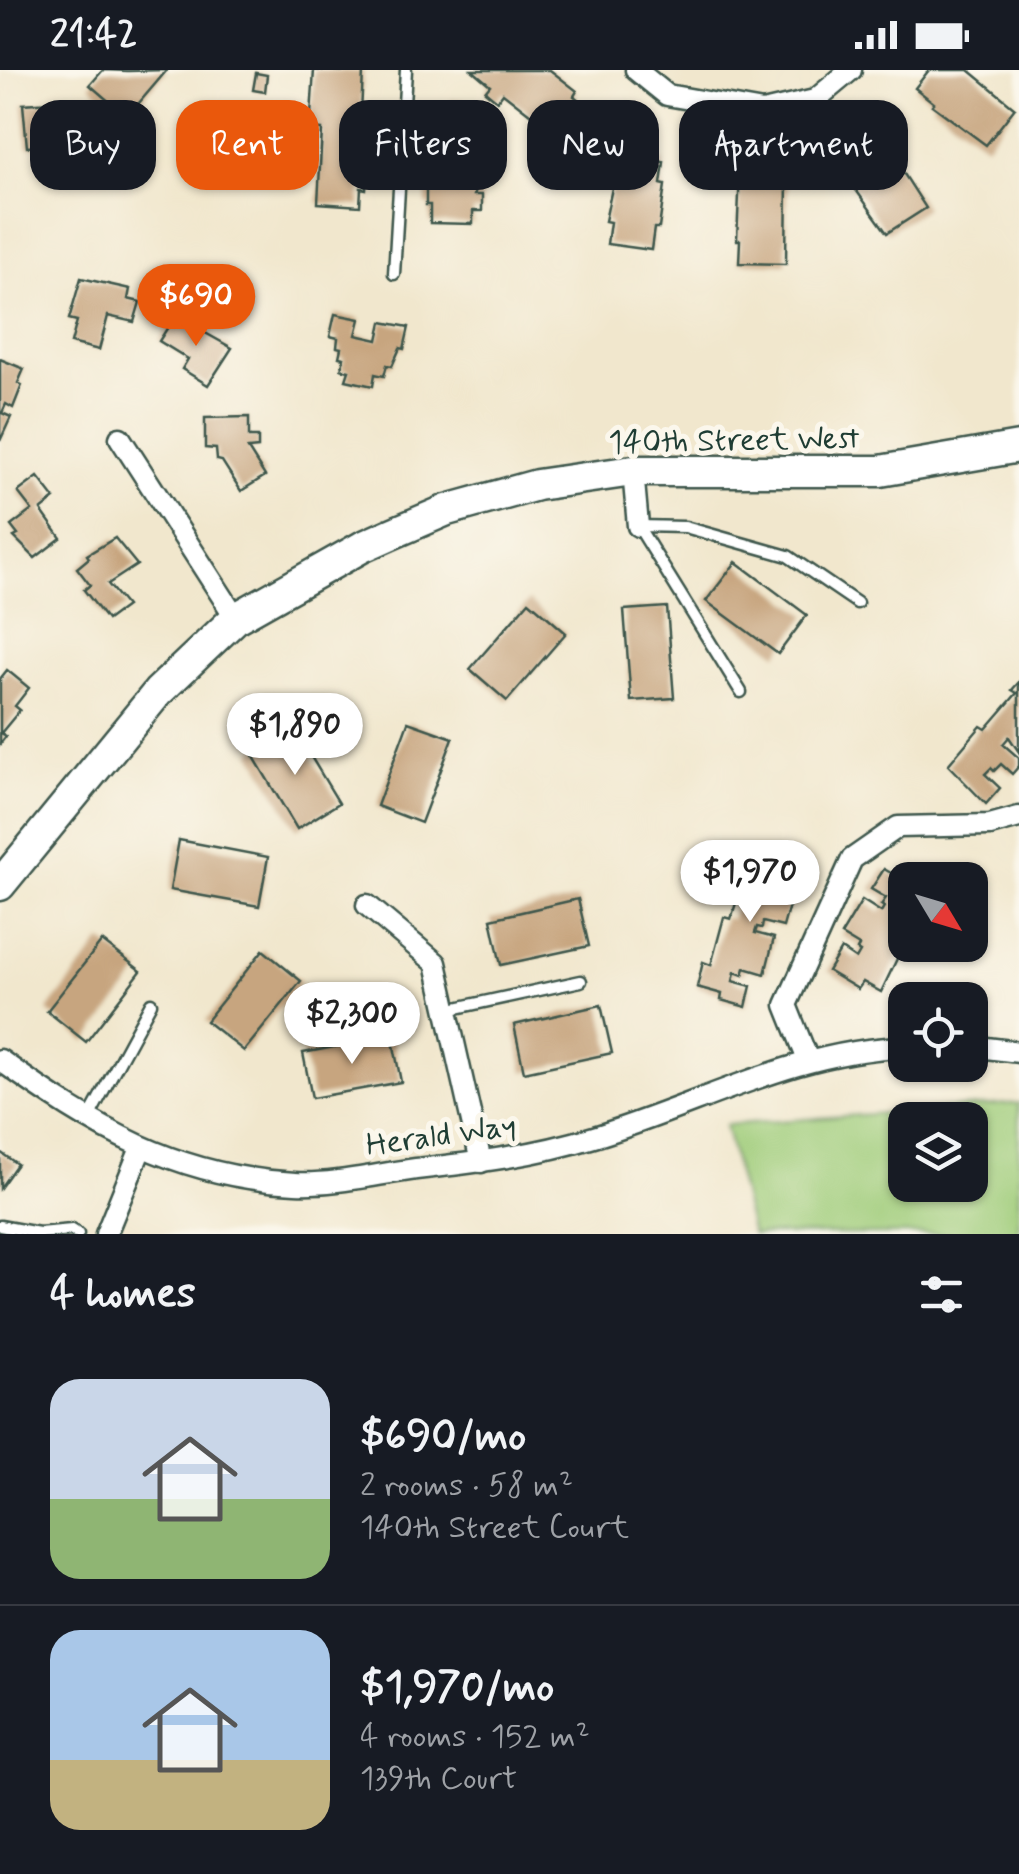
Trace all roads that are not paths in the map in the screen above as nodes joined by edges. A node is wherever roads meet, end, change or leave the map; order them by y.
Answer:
1 (406, 70) edge
2 (636, 70) edge
3 (852, 70) edge
4 (394, 274) dead end
5 (120, 438) dead end
6 (1019, 447) edge
7 (633, 470) junction
8 (638, 526) junction
9 (857, 603) dead end
10 (236, 618) junction
11 (741, 692) dead end
12 (1019, 816) edge
13 (4, 873) edge
14 (368, 905) dead end
15 (581, 981) dead end
16 (151, 1002) dead end
17 (446, 1010) junction
18 (988, 1048) edge
19 (888, 1049) edge
20 (1019, 1052) edge
21 (0, 1060) edge
22 (808, 1060) junction
23 (88, 1120) junction
24 (142, 1148) junction
25 (482, 1162) junction
26 (0, 1226) edge
27 (78, 1234) edge
28 (106, 1234) edge

1 - 4 lane
2 - 3 street
5 - 10 street
6 - 7 street, 140th Street West
7 - 8 street
7 - 10 street, 140th Street West
8 - 9 lane
8 - 11 lane
10 - 13 street, 140th Street West
12 - 22 street
14 - 17 street
15 - 17 lane
16 - 23 lane
17 - 25 street
18 - 20 street
19 - 22 street, Herald Way
21 - 23 street, Herald Way
22 - 25 street, Herald Way
23 - 24 street, Herald Way
24 - 25 street, Herald Way
24 - 28 street
26 - 27 lane

